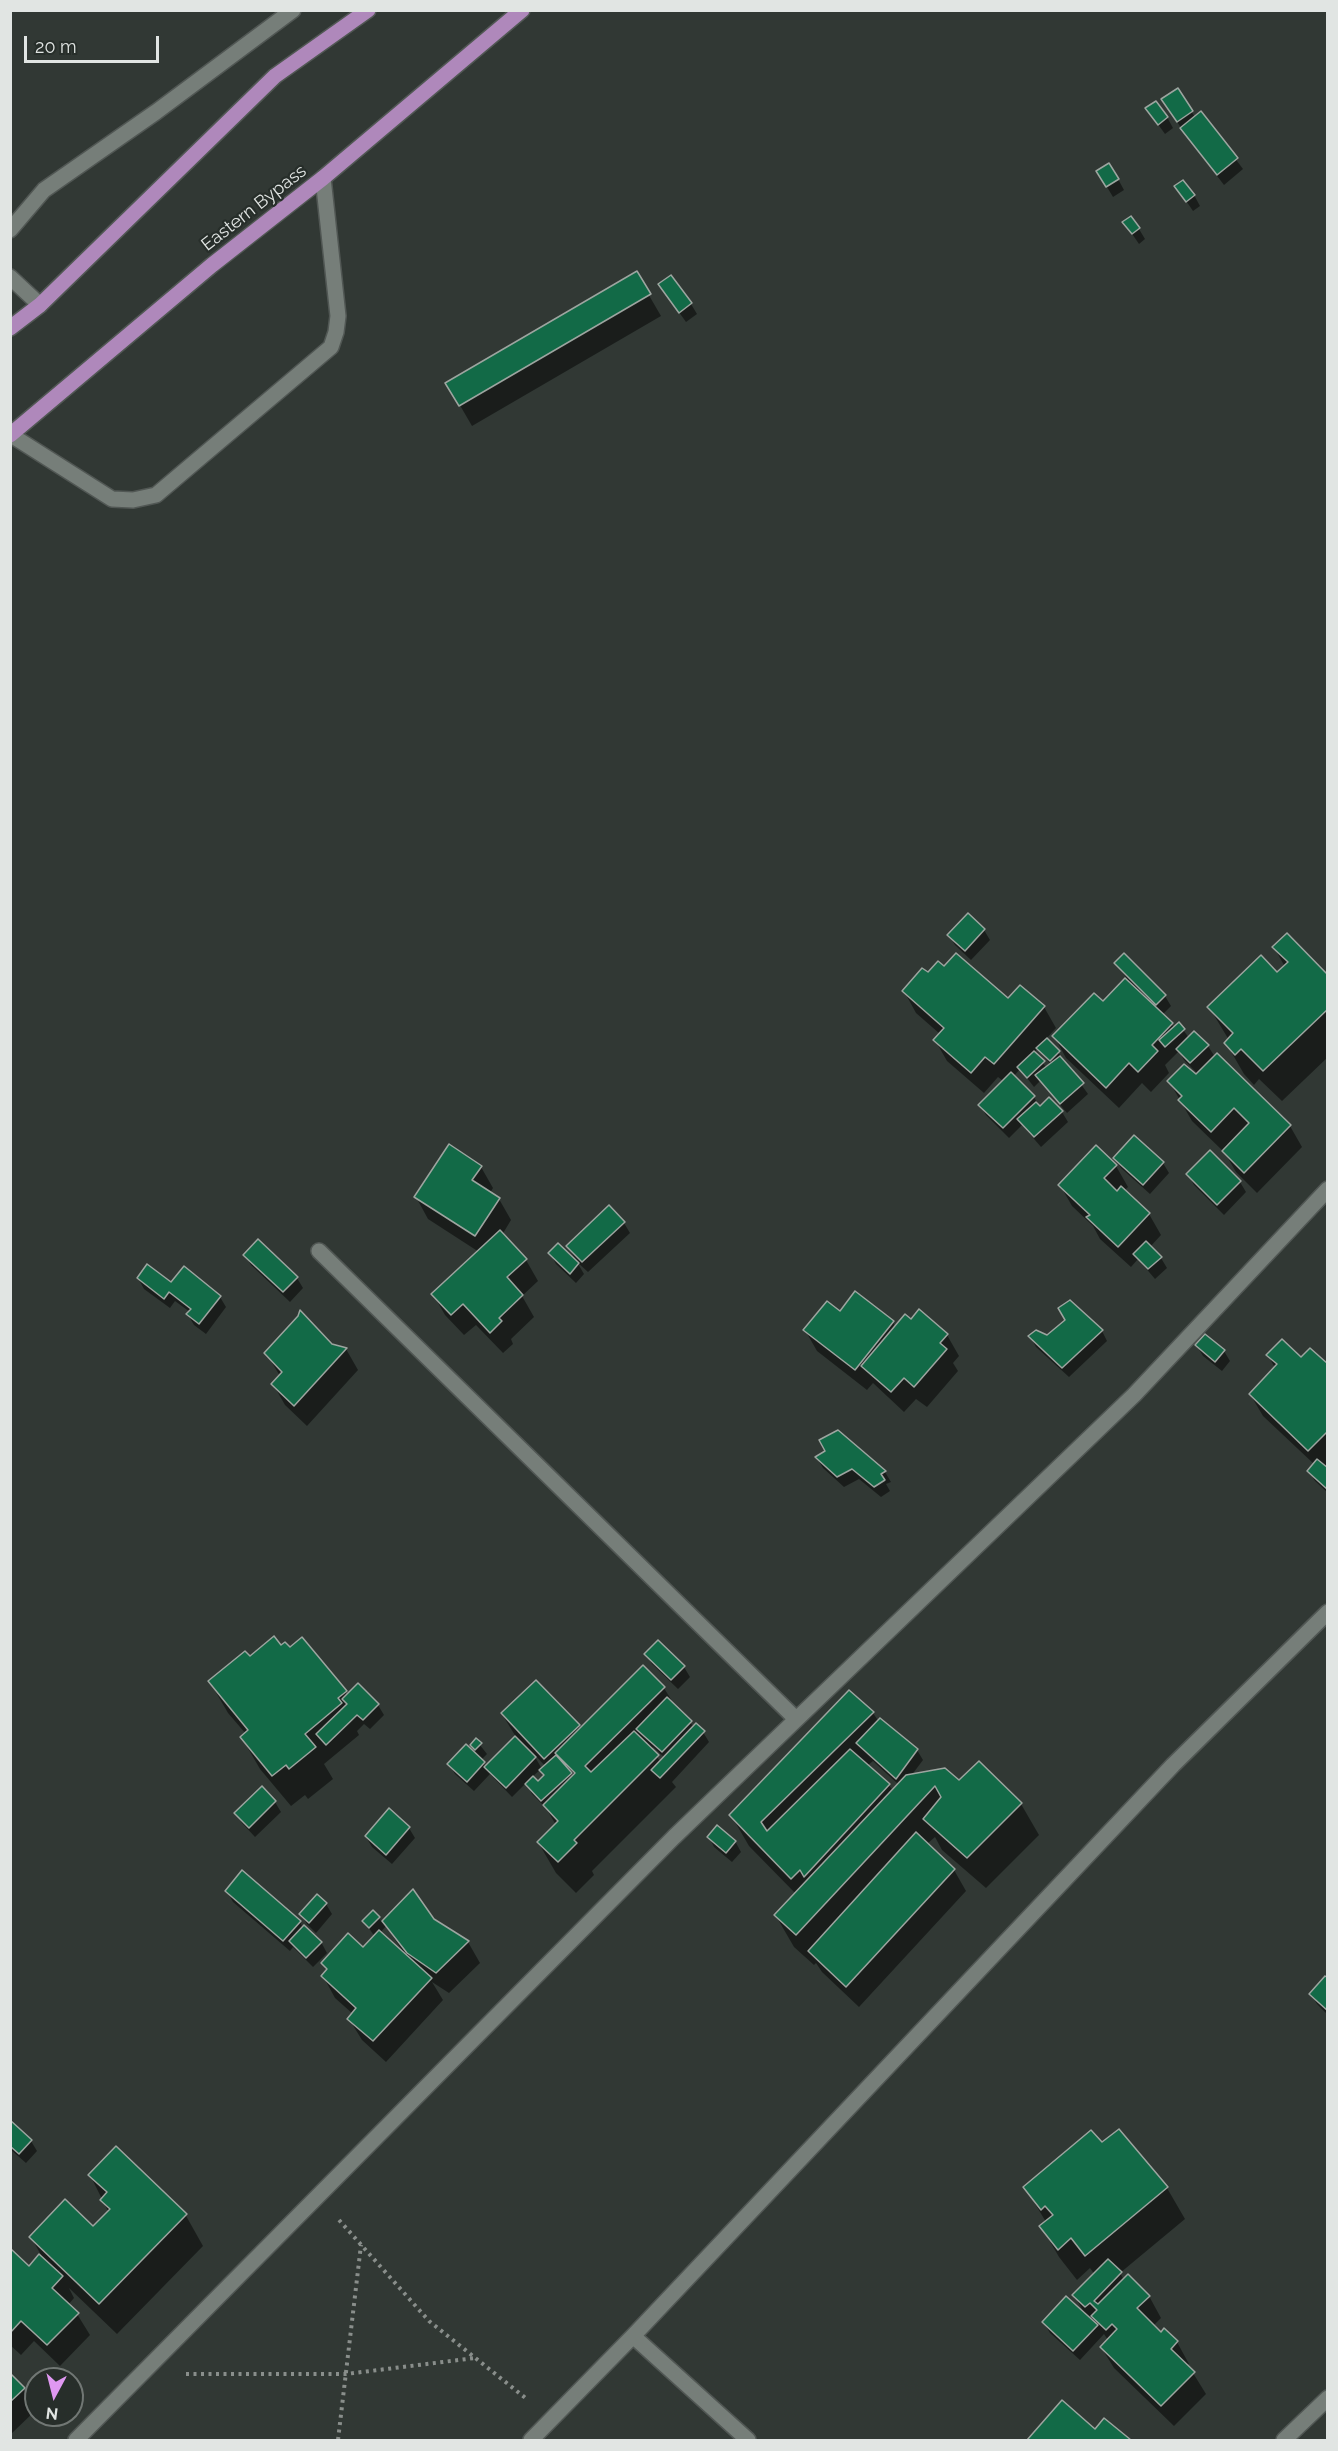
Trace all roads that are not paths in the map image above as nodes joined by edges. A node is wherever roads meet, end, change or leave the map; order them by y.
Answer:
1 (293, 10) edge
2 (368, 10) edge
3 (522, 10) edge
4 (323, 177) junction
5 (10, 230) edge
6 (10, 278) edge
7 (40, 305) junction
8 (10, 328) edge
9 (11, 435) edge
10 (1328, 1189) edge
11 (318, 1251) dead end
12 (1328, 1612) edge
13 (796, 1719) junction
14 (633, 2336) junction
15 (1328, 2398) edge
16 (76, 2440) edge
17 (531, 2440) edge
18 (748, 2440) edge
19 (1284, 2440) edge

1 - 5 street
2 - 7 main road
3 - 4 main road, Eastern Bypass
4 - 9 main road, Eastern Bypass
4 - 9 street
6 - 7 street
7 - 8 main road
10 - 13 street
11 - 13 street
12 - 14 street
13 - 16 street
14 - 17 street
14 - 18 street
15 - 19 street

